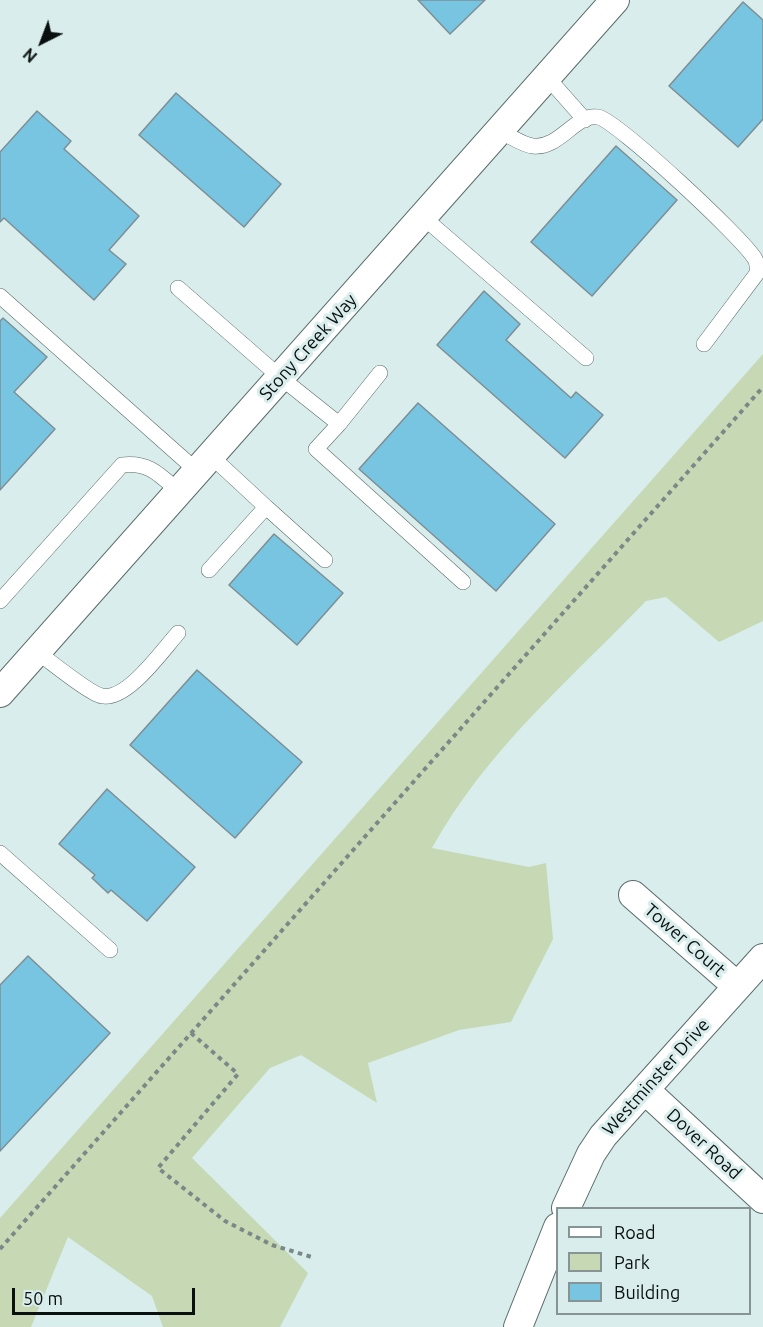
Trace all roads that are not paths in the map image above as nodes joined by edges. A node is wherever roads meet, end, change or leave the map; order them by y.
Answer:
1 (615, 0) edge
2 (547, 77) junction
3 (585, 120) junction
4 (499, 131) junction
5 (423, 217) junction
6 (177, 288) dead end
7 (0, 296) edge
8 (704, 344) dead end
9 (586, 358) dead end
10 (380, 374) dead end
11 (280, 377) junction
12 (339, 424) junction
13 (196, 473) junction
14 (266, 507) junction
15 (325, 560) dead end
16 (209, 570) dead end
17 (463, 582) dead end
18 (0, 601) edge
19 (178, 633) dead end
20 (37, 652) junction
21 (0, 693) edge
22 (0, 853) edge
23 (633, 895) dead end
24 (110, 950) dead end
25 (763, 958) edge
26 (737, 986) junction
27 (645, 1090) junction
28 (763, 1199) edge
29 (567, 1207) edge
30 (556, 1232) edge
31 (518, 1327) edge

1 - 2 street, Stony Creek Way
2 - 3 lane
2 - 4 street, Stony Creek Way
3 - 4 lane
3 - 8 lane
4 - 5 street, Stony Creek Way
5 - 9 lane
5 - 11 street, Stony Creek Way
6 - 11 lane
7 - 13 lane
10 - 12 lane
11 - 12 lane
11 - 13 street, Stony Creek Way
12 - 17 lane
13 - 14 lane
13 - 18 lane
13 - 20 street, Stony Creek Way
14 - 15 lane
14 - 16 lane
19 - 20 lane
20 - 21 street, Stony Creek Way
22 - 24 lane
23 - 26 street, Tower Court
25 - 26 street, Westminster Drive
26 - 27 street, Westminster Drive
27 - 28 street, Dover Road
27 - 29 street, Westminster Drive
30 - 31 street

